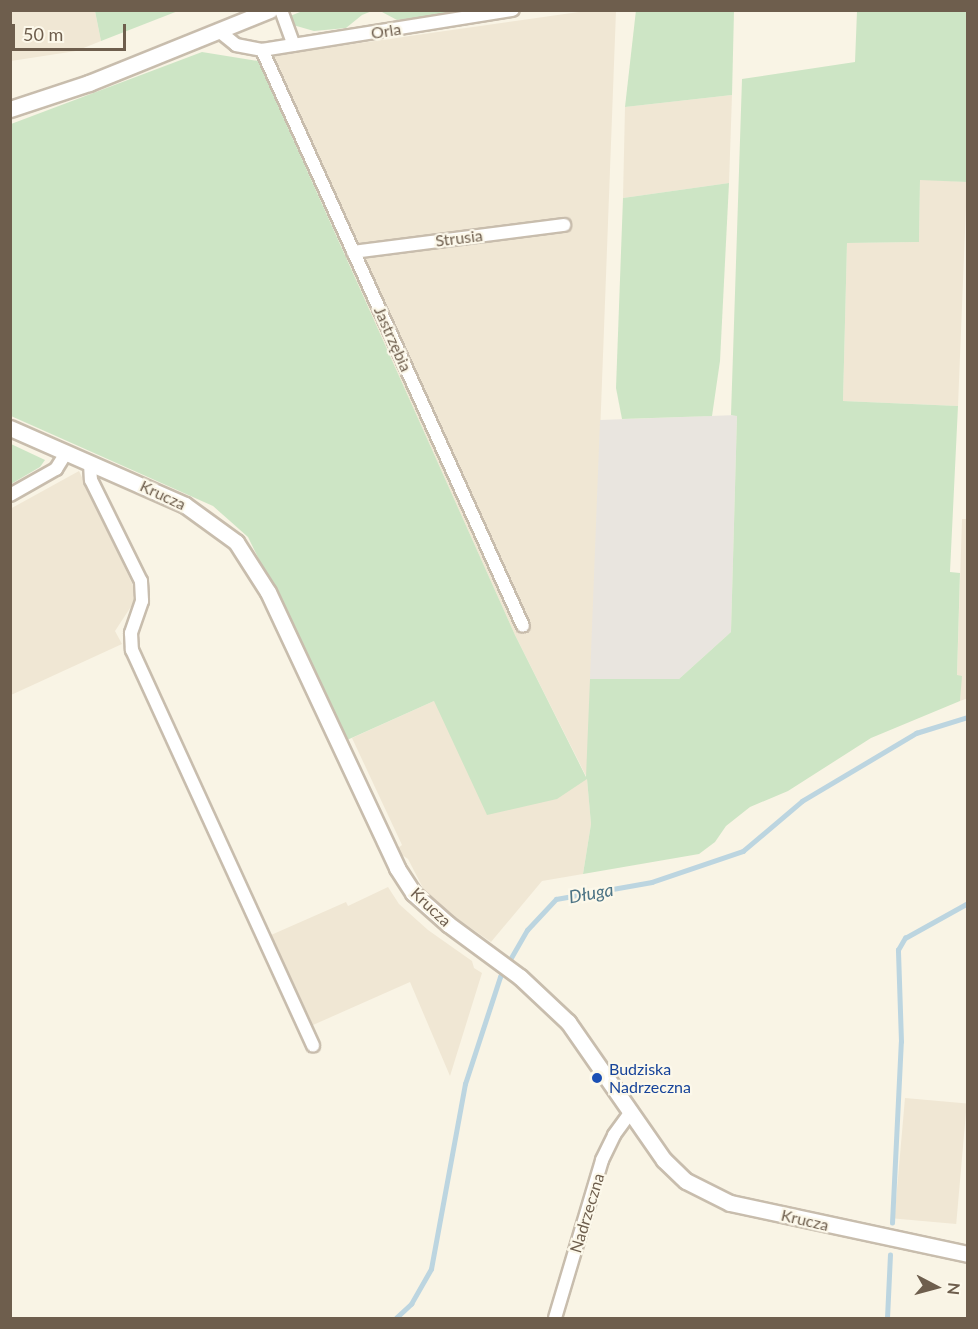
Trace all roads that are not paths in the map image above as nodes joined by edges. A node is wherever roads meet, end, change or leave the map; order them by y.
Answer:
1 (270, 10) edge
2 (281, 10) edge
3 (513, 10) edge
4 (219, 31) junction
5 (294, 45) junction
6 (262, 50) junction
7 (10, 109) edge
8 (564, 225) dead end
9 (353, 252) junction
10 (10, 428) edge
11 (66, 453) junction
12 (90, 463) junction
13 (10, 495) edge
14 (523, 627) dead end
15 (313, 1046) dead end
16 (630, 1113) junction
17 (968, 1254) edge
18 (555, 1318) edge

1 - 4 street
2 - 5 street
3 - 5 street, Orla
4 - 6 street, Orla
4 - 7 street
5 - 6 street, Orla
6 - 9 street, Jastrzębia
8 - 9 street, Strusia
9 - 14 street, Jastrzębia
10 - 11 street, Krucza
11 - 12 street, Krucza
11 - 13 street
12 - 15 street
12 - 16 street, Krucza
16 - 17 street, Krucza
16 - 18 street, Nadrzeczna

